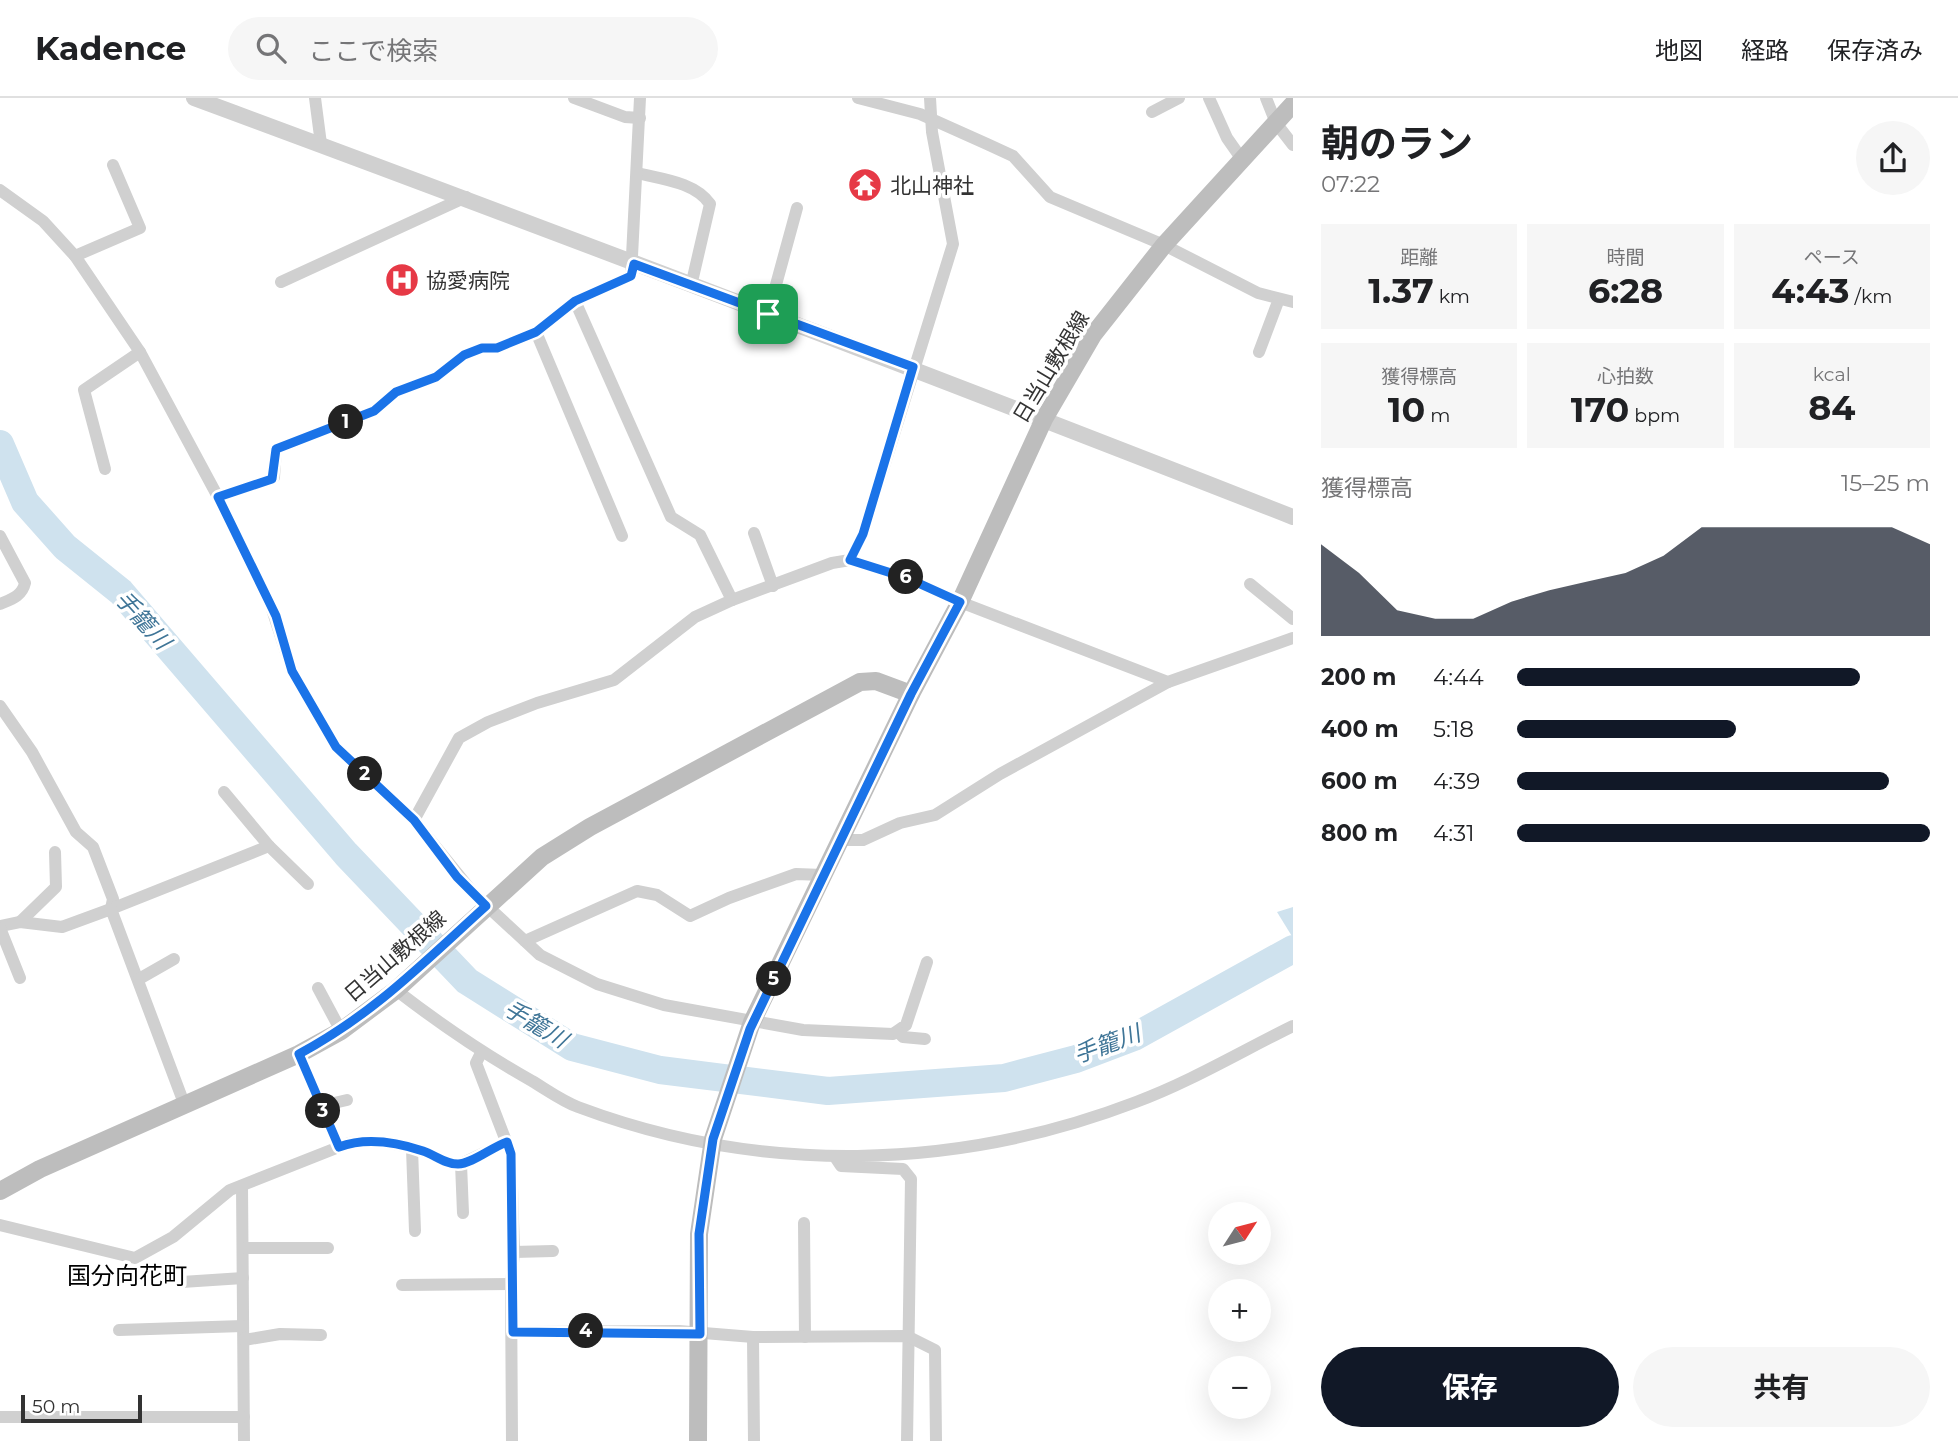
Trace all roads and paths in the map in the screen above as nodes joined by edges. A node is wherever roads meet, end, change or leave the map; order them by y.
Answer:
1 (195, 98) edge
2 (315, 98) edge
3 (573, 98) edge
4 (640, 98) edge
5 (858, 98) edge
6 (930, 98) edge
7 (1179, 98) edge
8 (1209, 98) edge
9 (1266, 98) edge
10 (1293, 104) edge
11 (1152, 112) dead end
12 (640, 118) junction
13 (931, 121) junction
14 (1276, 123) junction
15 (321, 145) junction
16 (1293, 145) edge
17 (1241, 158) junction
18 (113, 165) dead end
19 (637, 173) junction
20 (0, 190) edge
21 (466, 197) junction
22 (797, 208) dead end
23 (1164, 245) junction
24 (75, 256) junction
25 (634, 264) junction
26 (281, 282) dead end
27 (691, 286) junction
28 (1279, 299) junction
29 (575, 301) junction
30 (1293, 302) edge
31 (768, 314) junction
32 (536, 332) junction
33 (140, 352) junction
34 (1259, 352) dead end
35 (913, 367) junction
36 (1044, 419) junction
37 (105, 469) dead end
38 (218, 497) junction
39 (1293, 517) edge
40 (754, 533) dead end
41 (0, 536) edge
42 (622, 536) dead end
43 (850, 560) junction
44 (1250, 584) dead end
45 (773, 586) junction
46 (732, 600) junction
47 (960, 602) junction
48 (0, 604) edge
49 (1293, 620) edge
50 (1293, 638) edge
51 (1168, 682) junction
52 (911, 694) junction
53 (0, 706) edge
54 (224, 792) dead end
55 (414, 820) junction
56 (842, 840) junction
57 (269, 846) junction
58 (55, 852) dead end
59 (823, 875) junction
60 (308, 884) dead end
61 (111, 909) junction
62 (481, 910) junction
63 (20, 922) junction
64 (0, 927) edge
65 (525, 941) junction
66 (174, 958) dead end
67 (928, 962) dead end
68 (20, 978) dead end
69 (139, 979) junction
70 (318, 988) dead end
71 (398, 988) junction
72 (751, 1026) junction
73 (1293, 1026) edge
74 (341, 1031) junction
75 (898, 1032) junction
76 (925, 1039) dead end
77 (481, 1053) junction
78 (299, 1054) junction
79 (347, 1100) dead end
80 (185, 1106) junction
81 (321, 1106) junction
82 (507, 1142) junction
83 (713, 1143) junction
84 (339, 1147) junction
85 (412, 1149) junction
86 (835, 1157) junction
87 (461, 1164) junction
88 (242, 1186) junction
89 (0, 1191) edge
90 (463, 1213) dead end
91 (804, 1223) dead end
92 (0, 1226) edge
93 (415, 1231) dead end
94 (244, 1248) junction
95 (328, 1248) dead end
96 (553, 1251) dead end
97 (514, 1252) junction
98 (243, 1278) junction
99 (182, 1282) dead end
100 (511, 1283) junction
101 (402, 1285) dead end
102 (243, 1326) junction
103 (119, 1330) dead end
104 (513, 1332) junction
105 (700, 1334) junction
106 (321, 1335) dead end
107 (907, 1336) junction
108 (753, 1337) junction
109 (805, 1337) junction
110 (244, 1340) junction
111 (0, 1417) edge
112 (244, 1417) junction
113 (244, 1441) edge
114 (512, 1441) edge
115 (698, 1441) edge
116 (754, 1441) edge
117 (907, 1441) edge
118 (936, 1441) edge

1 - 15 street
2 - 15 street
3 - 12 street
4 - 12 street
5 - 13 street
6 - 13 street
7 - 11 street
8 - 17 street
9 - 14 street
10 - 14 main road, 日当山敷根線
12 - 19 street
13 - 23 street
13 - 35 street
14 - 16 street
14 - 17 main road, 日当山敷根線
15 - 21 street
17 - 23 main road, 日当山敷根線
18 - 24 street
19 - 25 street
19 - 27 street
20 - 24 street
21 - 25 street
21 - 26 street
22 - 31 street
23 - 28 street
23 - 36 main road, 日当山敷根線
24 - 33 street
25 - 27 street
25 - 29 street
27 - 31 street
28 - 30 street
28 - 34 street
29 - 32 street
29 - 46 street
31 - 35 street
32 - 38 street
32 - 42 street
33 - 37 street
33 - 38 street
35 - 36 street
35 - 43 street
36 - 39 street
36 - 47 main road, 日当山敷根線
38 - 55 street
40 - 45 street
41 - 48 street
43 - 45 street
43 - 47 street
44 - 49 street
45 - 46 street
46 - 55 street
47 - 51 street
47 - 52 main road, 日当山敷根線
50 - 51 street
51 - 56 street
52 - 56 main road, 日当山敷根線
52 - 62 main road, 日当山敷根線
53 - 61 street
54 - 57 street
55 - 62 street
56 - 59 main road, 日当山敷根線
57 - 60 street
57 - 61 street
58 - 63 street
59 - 65 street
59 - 72 main road, 日当山敷根線
61 - 63 street
61 - 69 street
62 - 65 street
62 - 71 main road, 日当山敷根線
63 - 64 street
64 - 68 street
65 - 72 street
66 - 69 street
67 - 75 street
69 - 80 street
70 - 74 street
71 - 74 main road, 日当山敷根線
71 - 77 street
72 - 75 street
72 - 83 main road, 日当山敷根線
73 - 86 street
74 - 78 main road, 日当山敷根線
75 - 76 street
77 - 82 street
77 - 83 street
78 - 80 main road, 日当山敷根線
78 - 81 street
79 - 81 street
80 - 89 main road, 日当山敷根線
81 - 84 street
82 - 87 street
82 - 97 street
83 - 86 street
83 - 105 main road, 日当山敷根線
84 - 85 street
84 - 88 street
85 - 87 street
85 - 93 street
86 - 107 street
87 - 90 street
88 - 92 street
88 - 94 street
91 - 109 street
94 - 95 street
94 - 98 street
96 - 97 street
97 - 100 street
98 - 99 street
98 - 102 street
100 - 101 street
100 - 104 street
102 - 103 street
102 - 110 street
104 - 105 street
104 - 114 street
105 - 108 street
105 - 115 main road, 日当山敷根線
106 - 110 street
107 - 109 street
107 - 117 street
107 - 118 street
108 - 109 street
108 - 116 street
110 - 112 street
111 - 112 street
112 - 113 street

